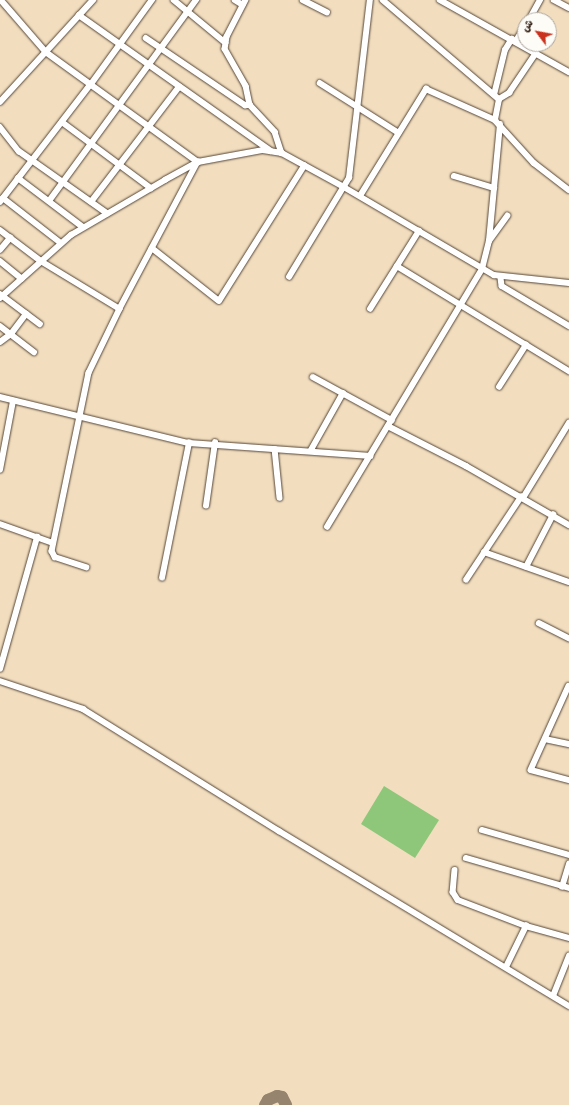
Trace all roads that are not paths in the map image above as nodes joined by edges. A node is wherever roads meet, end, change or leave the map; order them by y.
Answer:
1 (1, 0) edge
2 (93, 0) edge
3 (152, 0) edge
4 (174, 0) edge
5 (196, 0) edge
6 (235, 0) edge
7 (303, 0) edge
8 (370, 0) edge
9 (384, 0) edge
10 (440, 0) edge
11 (540, 0) edge
12 (554, 0) edge
13 (245, 3) edge
14 (569, 8) edge
15 (188, 12) junction
16 (327, 12) dead end
17 (533, 12) edge
18 (79, 15) junction
19 (517, 36) edge
20 (146, 38) dead end
21 (514, 40) junction
22 (226, 43) junction
23 (119, 44) junction
24 (161, 49) junction
25 (46, 52) junction
26 (536, 53) junction
27 (149, 65) junction
28 (569, 72) edge
29 (320, 83) dead end
30 (92, 84) junction
31 (179, 87) junction
32 (494, 95) junction
33 (499, 99) junction
34 (0, 102) edge
35 (120, 105) junction
36 (250, 105) junction
37 (358, 107) junction
38 (495, 120) junction
39 (62, 122) junction
40 (500, 125) junction
41 (149, 126) junction
42 (0, 128) edge
43 (399, 133) junction
44 (91, 143) junction
45 (271, 151) junction
46 (282, 154) junction
47 (32, 161) junction
48 (198, 162) junction
49 (120, 165) junction
50 (304, 166) junction
51 (454, 176) dead end
52 (18, 178) junction
53 (62, 181) junction
54 (344, 187) junction
55 (151, 188) junction
56 (494, 188) junction
57 (569, 190) edge
58 (360, 196) junction
59 (1, 200) edge
60 (49, 201) junction
61 (91, 202) junction
62 (107, 213) junction
63 (507, 216) dead end
64 (83, 227) junction
65 (0, 230) edge
66 (419, 231) junction
67 (10, 238) junction
68 (489, 241) junction
69 (61, 243) junction
70 (152, 248) junction
71 (0, 250) edge
72 (0, 261) edge
73 (41, 261) junction
74 (397, 266) junction
75 (482, 269) junction
76 (290, 277) dead end
77 (501, 278) junction
78 (22, 279) junction
79 (569, 283) edge
80 (1, 296) edge
81 (461, 305) junction
82 (120, 308) junction
83 (370, 309) dead end
84 (26, 314) junction
85 (40, 324) dead end
86 (0, 326) edge
87 (569, 326) edge
88 (11, 334) junction
89 (0, 342) edge
90 (526, 345) junction
91 (34, 352) dead end
92 (569, 371) edge
93 (313, 377) dead end
94 (499, 387) dead end
95 (343, 393) junction
96 (0, 397) edge
97 (13, 401) junction
98 (79, 415) junction
99 (392, 420) junction
100 (569, 423) edge
101 (388, 426) junction
102 (189, 443) junction
103 (215, 443) junction
104 (275, 449) junction
105 (311, 450) junction
106 (370, 456) junction
107 (0, 470) edge
108 (280, 498) dead end
109 (522, 498) junction
110 (206, 506) dead end
111 (553, 516) junction
112 (0, 524) edge
113 (569, 525) edge
114 (327, 527) dead end
115 (37, 537) junction
116 (54, 542) junction
117 (484, 552) junction
118 (526, 566) junction
119 (86, 567) dead end
120 (162, 578) dead end
121 (466, 580) dead end
122 (569, 582) edge
123 (539, 623) dead end
124 (569, 638) edge
125 (0, 669) edge
126 (0, 681) edge
127 (569, 686) edge
128 (568, 693) edge
129 (545, 739) junction
130 (569, 744) edge
131 (569, 780) edge
132 (482, 830) dead end
133 (569, 855) edge
134 (466, 858) dead end
135 (569, 864) edge
136 (455, 870) dead end
137 (562, 887) junction
138 (569, 888) edge
139 (526, 926) junction
140 (569, 938) edge
141 (569, 956) edge
142 (506, 967) junction
143 (553, 996) junction
144 (569, 1006) edge

1 - 25 street
2 - 18 street
3 - 23 street
4 - 15 street
5 - 15 street
6 - 13 street
7 - 16 street
8 - 37 street
9 - 32 street
10 - 21 street
11 - 17 street
12 - 14 street
13 - 22 street
15 - 22 street
15 - 24 street
18 - 23 street
18 - 25 street
19 - 21 street
20 - 24 street
21 - 26 street
21 - 32 street
22 - 36 street
23 - 27 street
23 - 30 street
24 - 27 street
24 - 36 street
25 - 30 street
25 - 34 street
26 - 28 street
26 - 33 street
27 - 31 street
27 - 35 street
29 - 37 street
30 - 35 street
30 - 39 street
31 - 41 street
31 - 45 street
32 - 33 street
33 - 38 street
35 - 41 street
35 - 44 street
36 - 46 street
37 - 43 street
37 - 54 street
38 - 40 street
38 - 43 street
39 - 44 street
39 - 47 street
40 - 56 street
40 - 57 street
41 - 48 street
41 - 49 street
42 - 47 street
43 - 58 street
44 - 49 street
44 - 53 street
45 - 46 street
45 - 48 street
46 - 50 street
47 - 52 street
47 - 53 street
48 - 55 street
48 - 70 street
49 - 55 street
49 - 61 street
50 - 54 street
50 - 70 street
51 - 56 street
52 - 59 street
52 - 60 street
53 - 60 street
53 - 61 street
54 - 58 street
54 - 76 street
55 - 62 street
56 - 68 street
58 - 66 street
59 - 69 street
60 - 64 street
61 - 62 street
62 - 64 street
63 - 68 street
64 - 69 street
65 - 67 street
66 - 74 street
66 - 75 street
67 - 71 street
67 - 73 street
68 - 75 street
69 - 73 street
70 - 82 street
72 - 78 street
73 - 78 street
73 - 82 street
74 - 81 street
74 - 83 street
75 - 77 street
75 - 81 street
77 - 79 street
77 - 87 street
78 - 80 street
80 - 84 street
81 - 90 street
81 - 99 street
82 - 98 street
84 - 85 street
84 - 88 street
86 - 88 street
88 - 89 street
88 - 91 street
90 - 92 street
90 - 94 street
93 - 95 street
95 - 99 street
95 - 105 street
96 - 97 street
97 - 98 street
97 - 107 street
98 - 102 street
98 - 116 street
99 - 101 street
100 - 109 street
101 - 106 street
101 - 109 street
102 - 103 street
102 - 120 street
103 - 104 street
103 - 110 street
104 - 105 street
104 - 108 street
105 - 106 street
106 - 114 street
109 - 111 street
109 - 117 street
111 - 113 street
111 - 118 street
112 - 115 street
115 - 116 street
115 - 125 street
116 - 119 street
117 - 118 street
117 - 121 street
118 - 122 street
123 - 124 street
126 - 142 street
127 - 128 street
128 - 129 street
129 - 130 street
129 - 131 street
132 - 133 street
134 - 137 street
135 - 137 street
136 - 139 street
137 - 138 street
139 - 140 street
139 - 142 street
141 - 143 street
142 - 143 street
143 - 144 street

